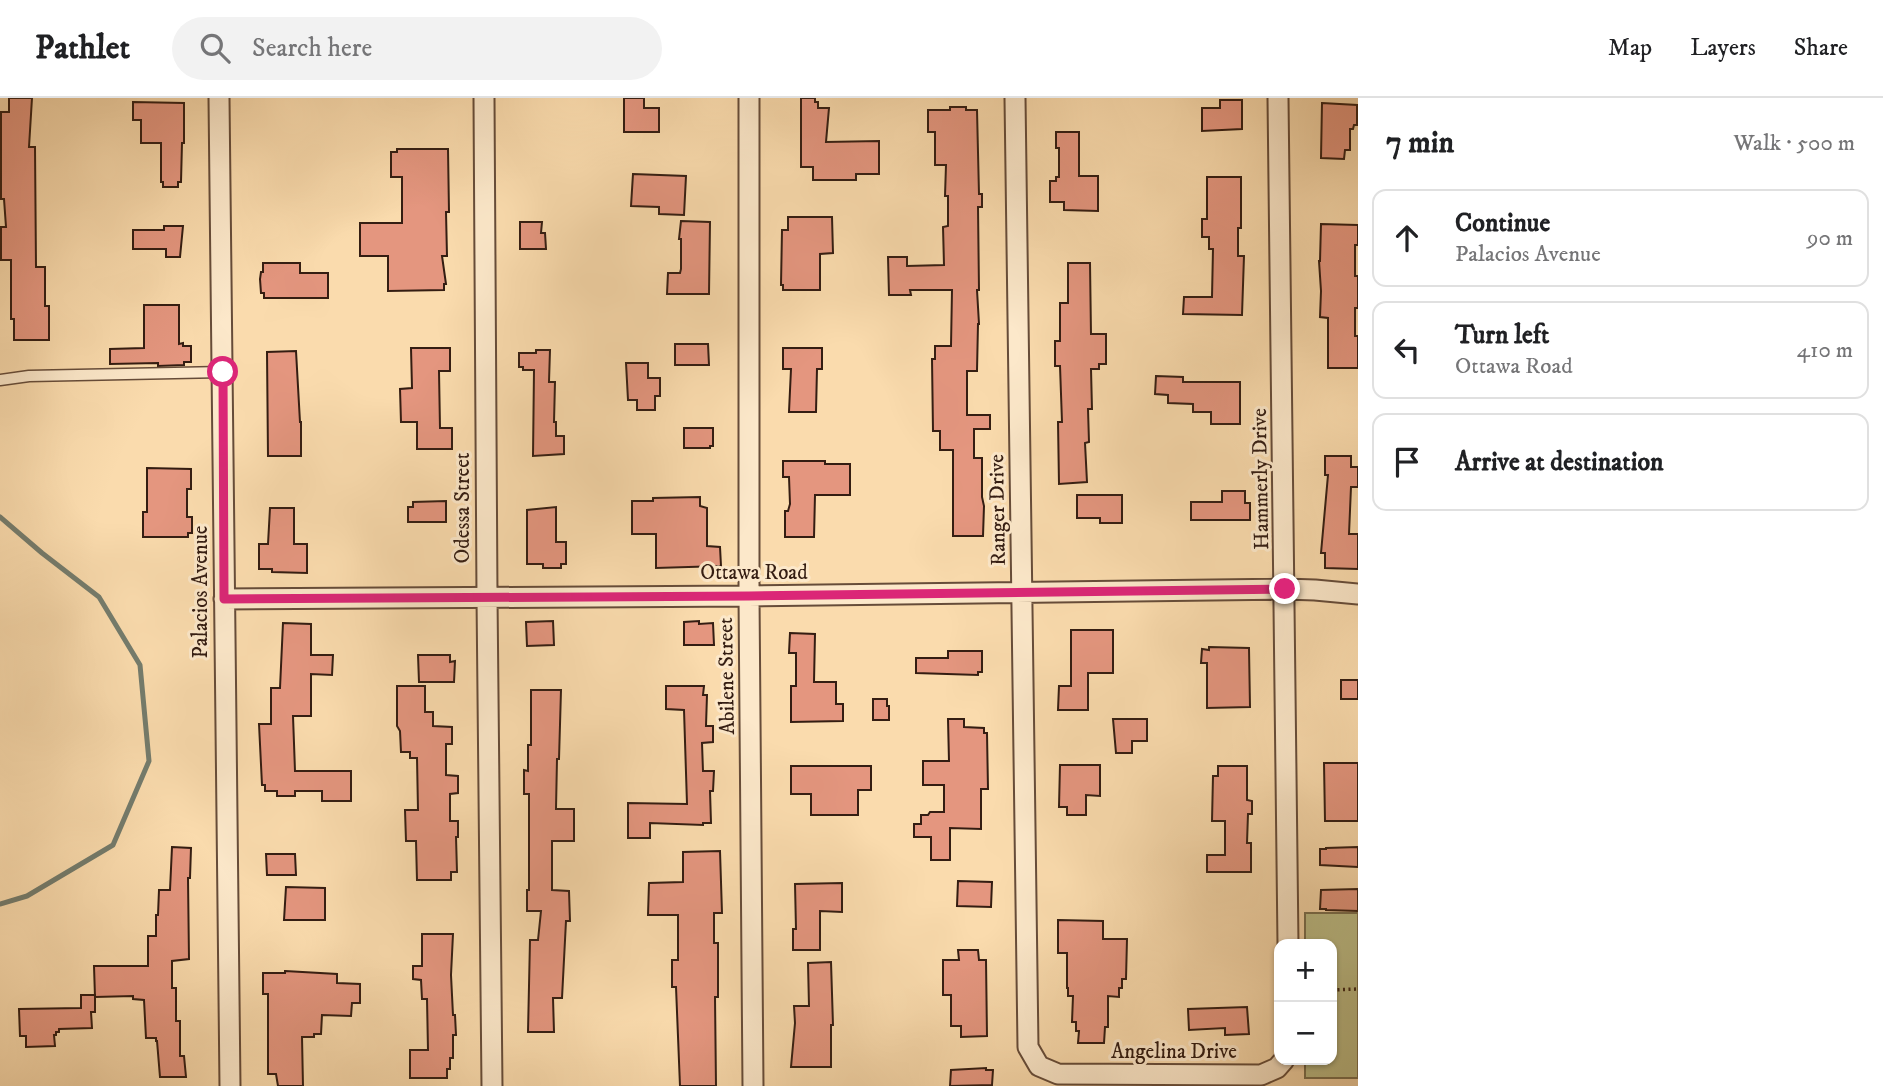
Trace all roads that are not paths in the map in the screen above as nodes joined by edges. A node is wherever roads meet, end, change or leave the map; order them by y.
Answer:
1 (219, 98) edge
2 (484, 98) edge
3 (749, 98) edge
4 (1015, 98) edge
5 (1279, 98) edge
6 (223, 372) junction
7 (0, 380) edge
8 (1285, 589) junction
9 (1022, 593) junction
10 (1358, 594) edge
11 (749, 596) junction
12 (486, 597) junction
13 (224, 599) junction
14 (1288, 939) edge
15 (1280, 1065) edge
16 (1058, 1074) joint
17 (1128, 1081) edge
18 (230, 1086) edge
19 (492, 1086) edge
20 (753, 1086) edge

1 - 6 street, Palacios Avenue
2 - 12 street, Odessa Street
3 - 11 street, Abilene Street
4 - 9 street, Ranger Drive
5 - 8 street, Hammerly Drive
6 - 7 lane
6 - 13 street, Palacios Avenue
8 - 9 street, Ottawa Road
8 - 10 street, Ottawa Road
8 - 14 street, Hammerly Drive
9 - 11 street, Ottawa Road
9 - 16 street, Ranger Drive
11 - 12 street, Ottawa Road
11 - 20 street, Abilene Street
12 - 13 street, Ottawa Road
12 - 19 street, Odessa Street
13 - 18 street, Palacios Avenue
15 - 17 street, Angelina Drive
16 - 17 street, Angelina Drive

